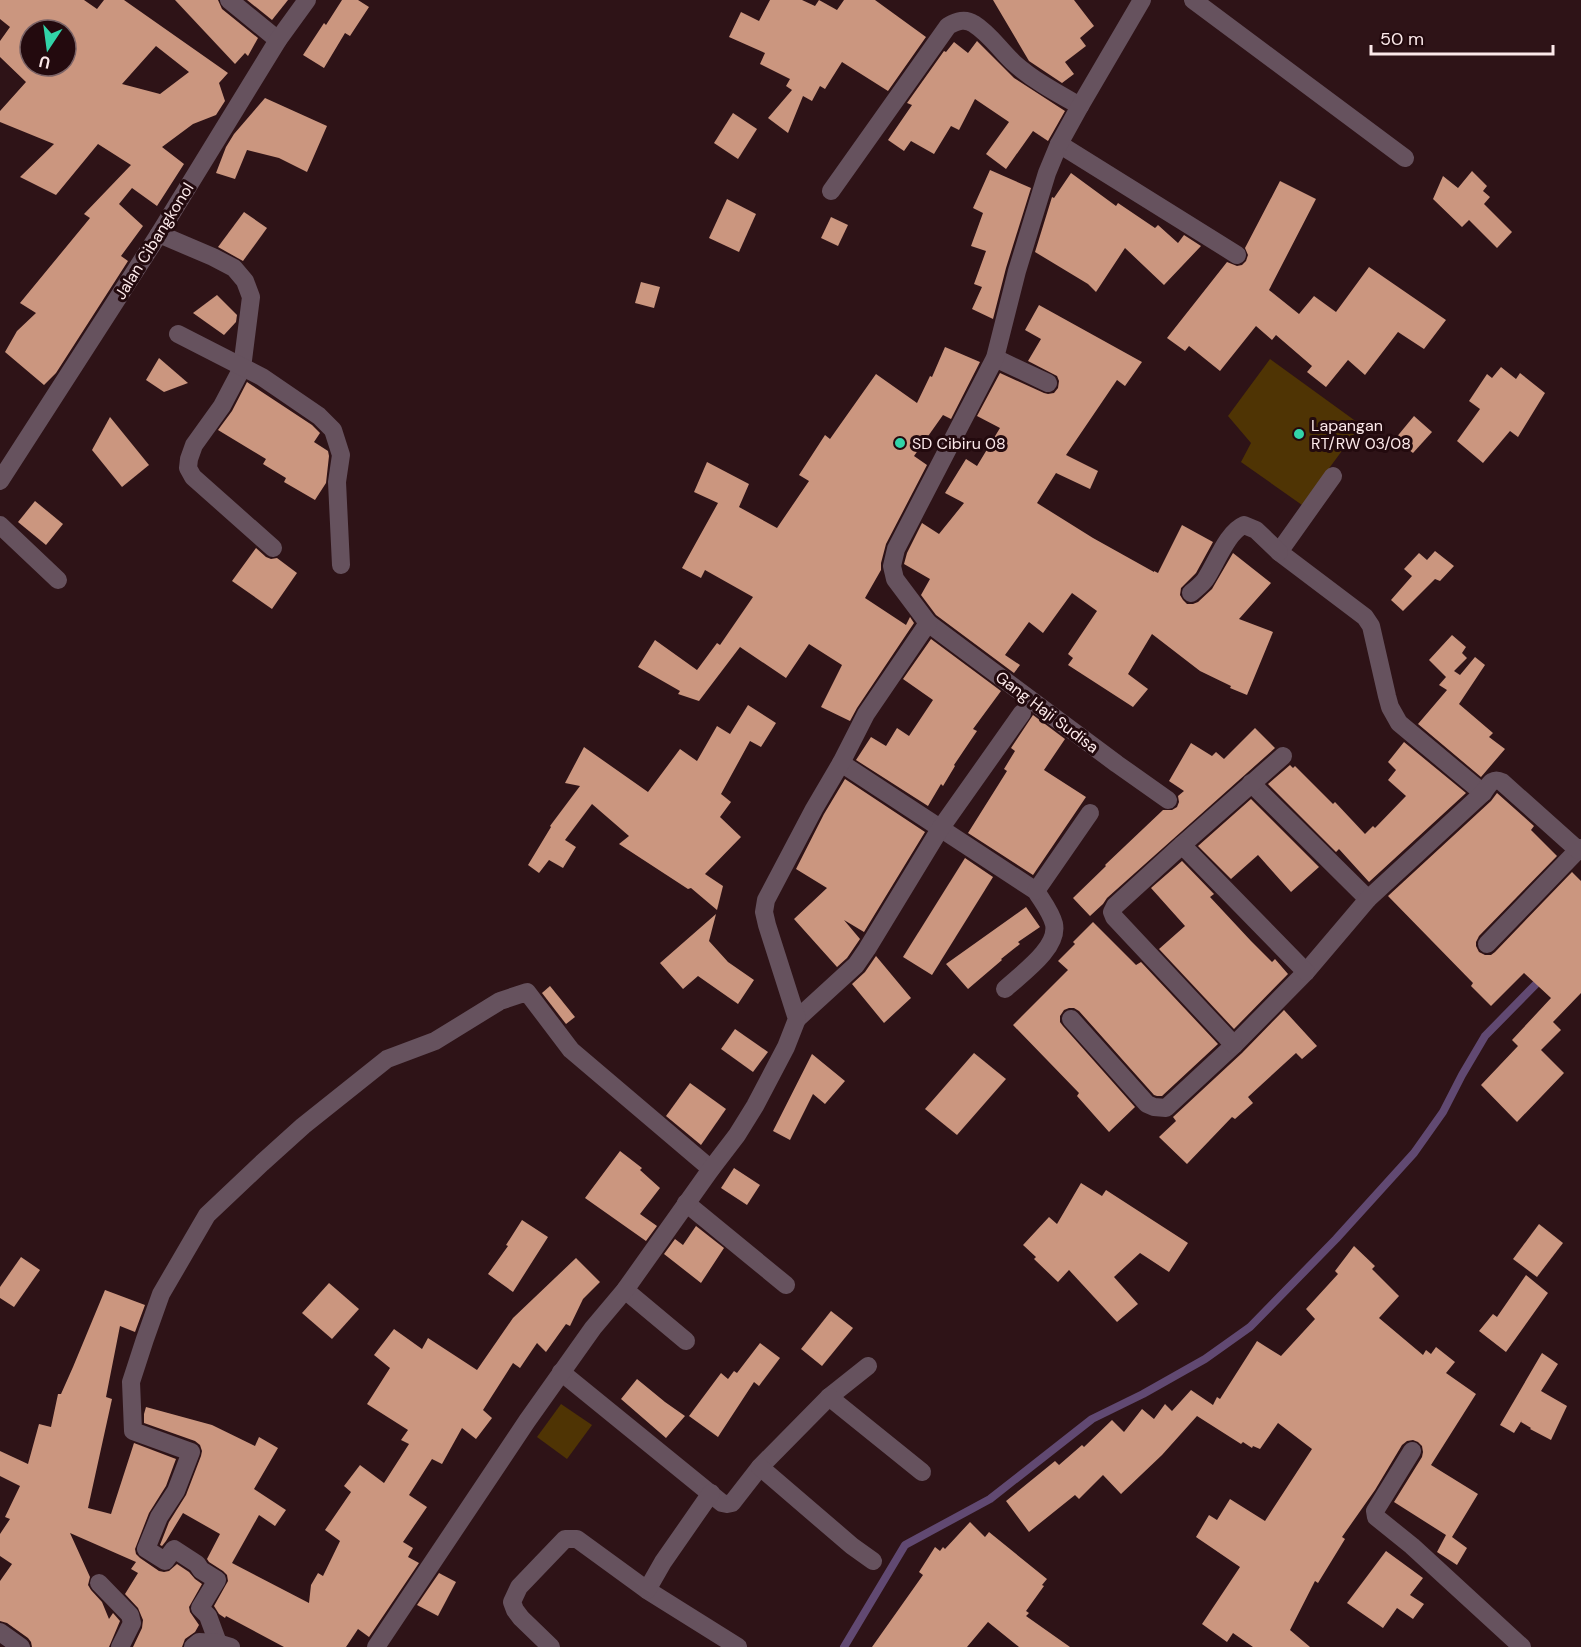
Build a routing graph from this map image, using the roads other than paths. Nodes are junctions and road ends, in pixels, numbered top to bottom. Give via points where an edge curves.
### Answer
1 (229, 0) edge
2 (307, 0) edge
3 (1142, 0) edge
4 (1193, 0) edge
5 (278, 40) junction
6 (1080, 106) junction
7 (1059, 144) junction
8 (1405, 158) dead end
9 (831, 191) dead end
10 (159, 234) junction
11 (1237, 255) dead end
12 (178, 334) dead end
13 (995, 358) junction
14 (242, 368) junction
15 (1048, 383) dead end
16 (1333, 476) dead end
17 (0, 481) edge
18 (0, 525) edge
19 (273, 548) dead end
20 (1279, 552) junction
21 (341, 565) dead end
22 (58, 580) dead end
23 (1191, 593) dead end
24 (928, 623) junction
25 (1022, 713) dead end
26 (1282, 756) dead end
27 (841, 764) junction
28 (1251, 783) junction
29 (1483, 793) junction
30 (1168, 800) dead end
31 (1090, 813) dead end
32 (940, 829) junction
33 (1182, 845) junction
34 (1580, 849) edge
35 (1036, 891) junction
36 (1368, 899) junction
37 (1487, 944) dead end
38 (1306, 972) junction
39 (1005, 989) dead end
40 (797, 1019) junction
41 (1071, 1019) dead end
42 (1234, 1045) junction
43 (711, 1169) junction
44 (686, 1203) junction
45 (786, 1285) dead end
46 (625, 1290) junction
47 (686, 1341) dead end
48 (868, 1366) dead end
49 (561, 1372) junction
50 (829, 1397) junction
51 (1412, 1451) dead end
52 (760, 1467) junction
53 (922, 1472) dead end
54 (711, 1493) junction
55 (873, 1561) dead end
56 (99, 1584) dead end
57 (646, 1590) junction
58 (0, 1632) edge
59 (224, 1645) edge
60 (21, 1647) edge
61 (120, 1647) edge
62 (193, 1647) edge
63 (376, 1647) edge
64 (551, 1647) edge
65 (738, 1647) edge
66 (1522, 1647) edge

1 - 5 street
2 - 5 street, Jalan Cibangkonol
3 - 6 street, Gang Haji Sudisa
4 - 8 street
5 - 10 street, Jalan Cibangkonol
6 - 7 street, Gang Haji Sudisa
6 - 9 street via 1014,63 974,24 957,21 948,26
7 - 11 street
7 - 13 street, Gang Haji Sudisa via 1017,272
10 - 14 street via 234,268 245,281 251,297
10 - 17 street, Jalan Cibangkonol
12 - 14 street
13 - 15 street
13 - 24 street, Gang Haji Sudisa via 896,549 892,566 895,579
14 - 19 street via 194,445 188,468 193,477
14 - 21 street via 282,390 333,430 341,455 337,482
16 - 20 street
18 - 22 street
20 - 23 street via 1256,530 1239,527 1204,581
20 - 29 street via 1365,617 1371,626 1390,707 1399,723
24 - 27 street via 866,714
24 - 30 street, Gang Haji Sudisa
25 - 32 street
26 - 28 street
27 - 32 street
27 - 40 street via 766,900 767,925
28 - 33 street
28 - 36 street
29 - 34 street via 1491,782 1498,780
29 - 36 street
31 - 35 street
32 - 35 street
32 - 40 street via 856,965
33 - 38 street
33 - 42 street via 1115,906 1113,914
34 - 37 street
35 - 39 street via 1052,917 1053,938 1044,953
36 - 38 street
38 - 42 street
40 - 43 street via 755,1106
41 - 42 street via 1147,1104 1160,1109 1166,1108
43 - 44 street
43 - 59 street via 572,1050 527,992 500,1001 435,1041 387,1059 303,1126 207,1215 161,1294 131,1382 133,1431 191,1452 146,1549 165,1561 174,1549 217,1580 200,1608
44 - 45 street
44 - 46 street
46 - 47 street
46 - 49 street
48 - 50 street
49 - 54 street
49 - 63 street
50 - 52 street
50 - 53 street
51 - 66 street via 1375,1511 1376,1517
52 - 54 street via 732,1503 722,1503
52 - 55 street
54 - 57 street
56 - 61 street via 130,1614 132,1623
57 - 64 street via 578,1539 565,1539 519,1587 512,1602 521,1618
57 - 65 street
58 - 60 street
59 - 62 street via 199,1642

